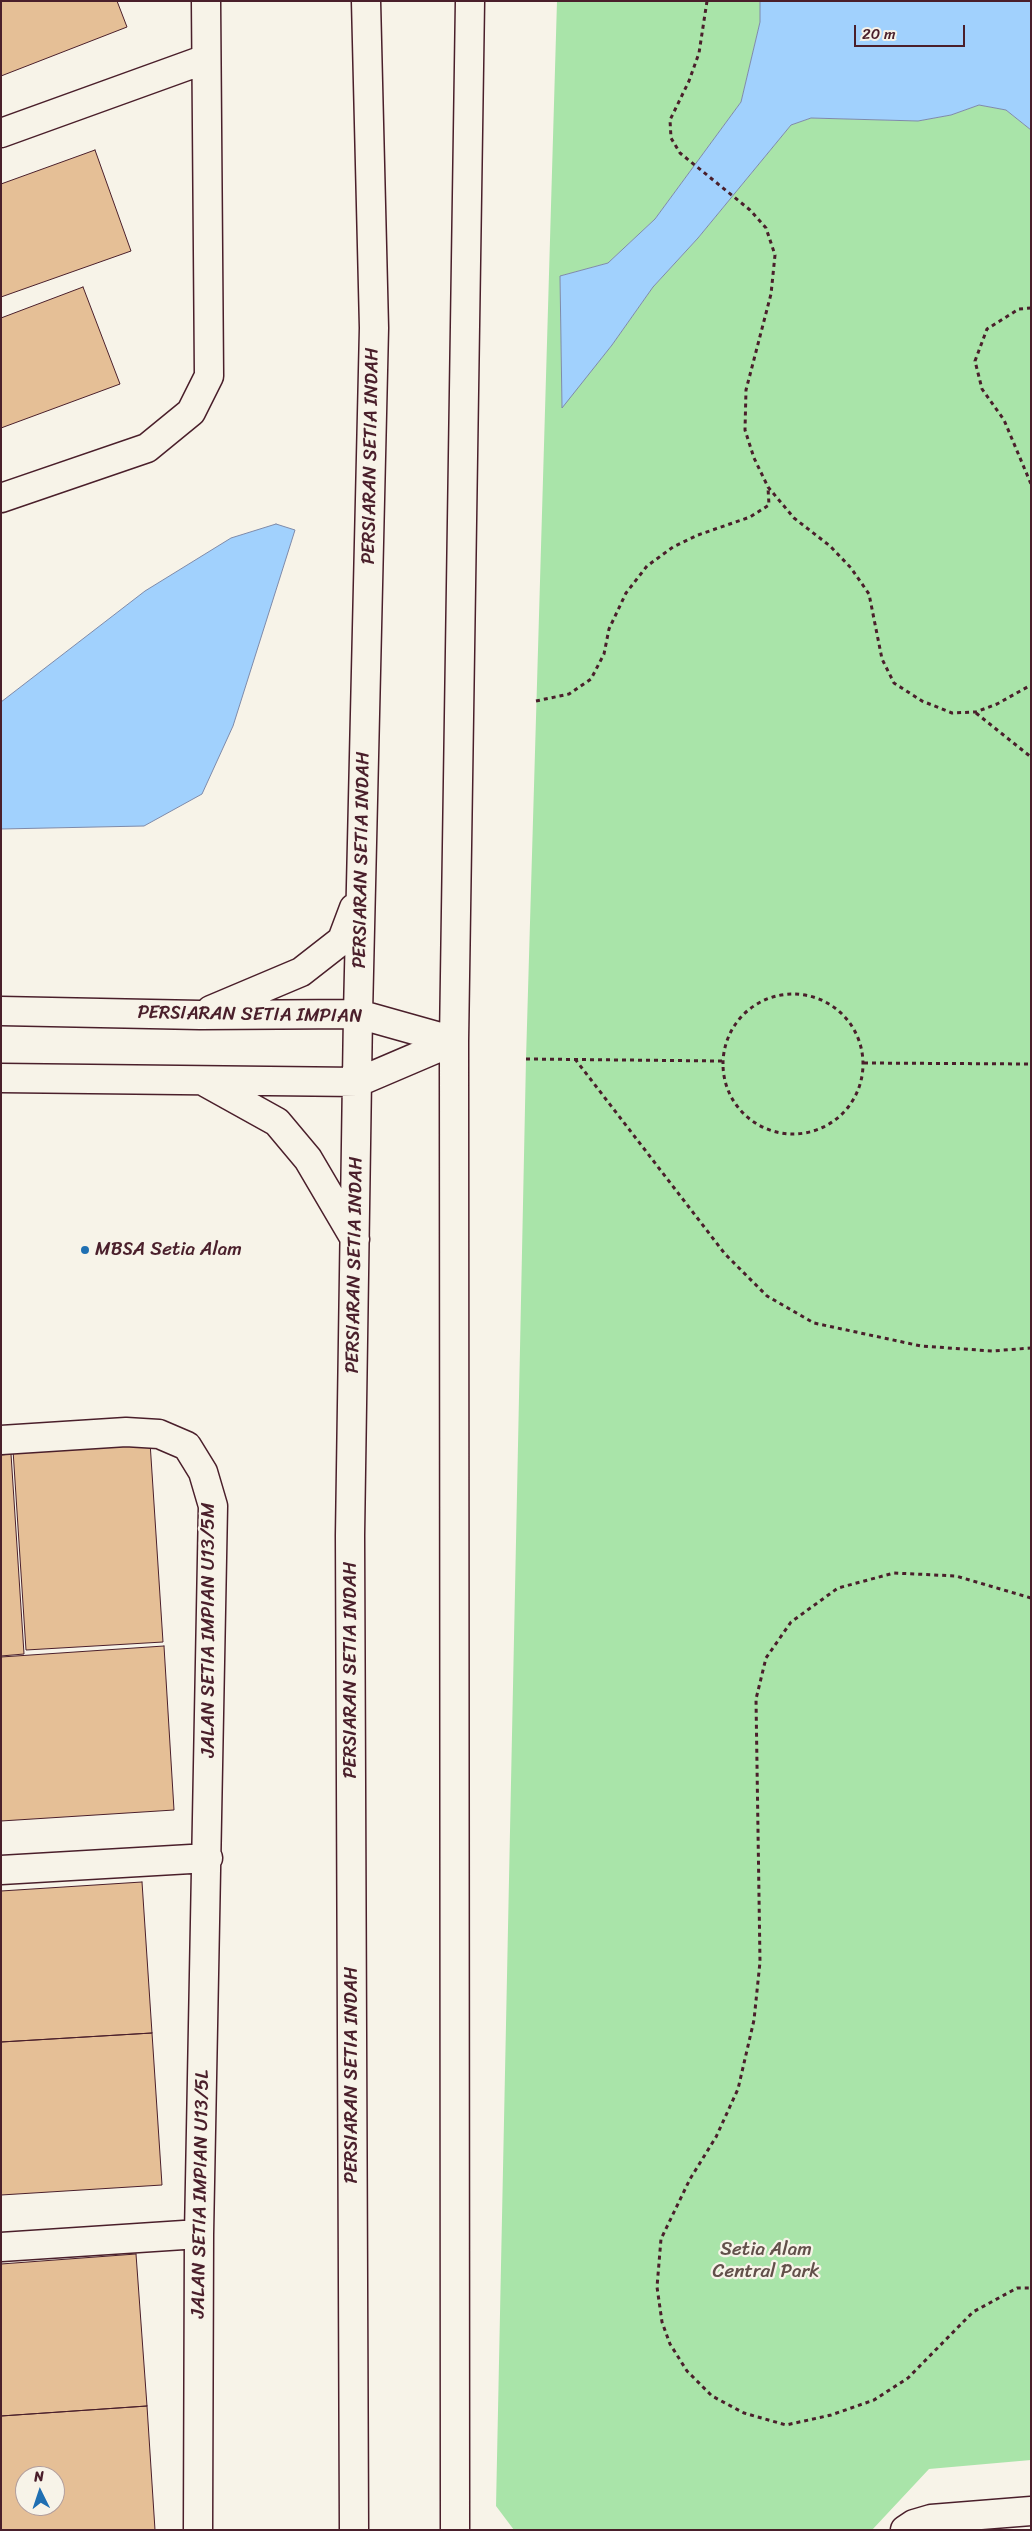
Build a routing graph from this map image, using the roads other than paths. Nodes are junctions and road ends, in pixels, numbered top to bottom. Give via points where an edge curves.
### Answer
1 (206, 1) edge
2 (366, 1) edge
3 (470, 1) edge
4 (206, 59) junction
5 (1, 133) edge
6 (1, 498) edge
7 (361, 891) junction
8 (1, 1011) edge
9 (200, 1014) junction
10 (358, 1014) junction
11 (454, 1041) junction
12 (1, 1078) edge
13 (202, 1080) junction
14 (358, 1082) junction
15 (355, 1239) junction
16 (1, 1440) edge
17 (208, 1858) junction
18 (1, 1870) edge
19 (200, 2234) junction
20 (1, 2247) edge
21 (1031, 2511) edge
22 (459, 2523) edge
23 (198, 2530) edge
24 (354, 2530) edge
25 (904, 2530) edge

1 - 4 street
2 - 7 street, PERSIARAN SETIA INDAH via 374,328
3 - 11 street
4 - 5 street
4 - 6 street via 209,376 191,412 147,448
7 - 9 street via 342,940 301,972
7 - 10 street, PERSIARAN SETIA INDAH
8 - 9 street, PERSIARAN SETIA IMPIAN
9 - 10 street, PERSIARAN SETIA IMPIAN
10 - 11 street, PERSIARAN SETIA IMPIAN
10 - 14 street, PERSIARAN SETIA INDAH
11 - 14 street
11 - 22 street
12 - 13 street
13 - 14 street
13 - 15 street via 277,1122 308,1159
14 - 15 street, PERSIARAN SETIA INDAH
15 - 24 street, PERSIARAN SETIA INDAH via 350,1534
16 - 17 street, JALAN SETIA IMPIAN U13/5M via 126,1432 159,1434 187,1446 203,1472 213,1506
17 - 18 street
17 - 19 street, JALAN SETIA IMPIAN U13/5L
19 - 20 street
19 - 23 street, JALAN SETIA IMPIAN U13/5L
21 - 25 street via 931,2519

